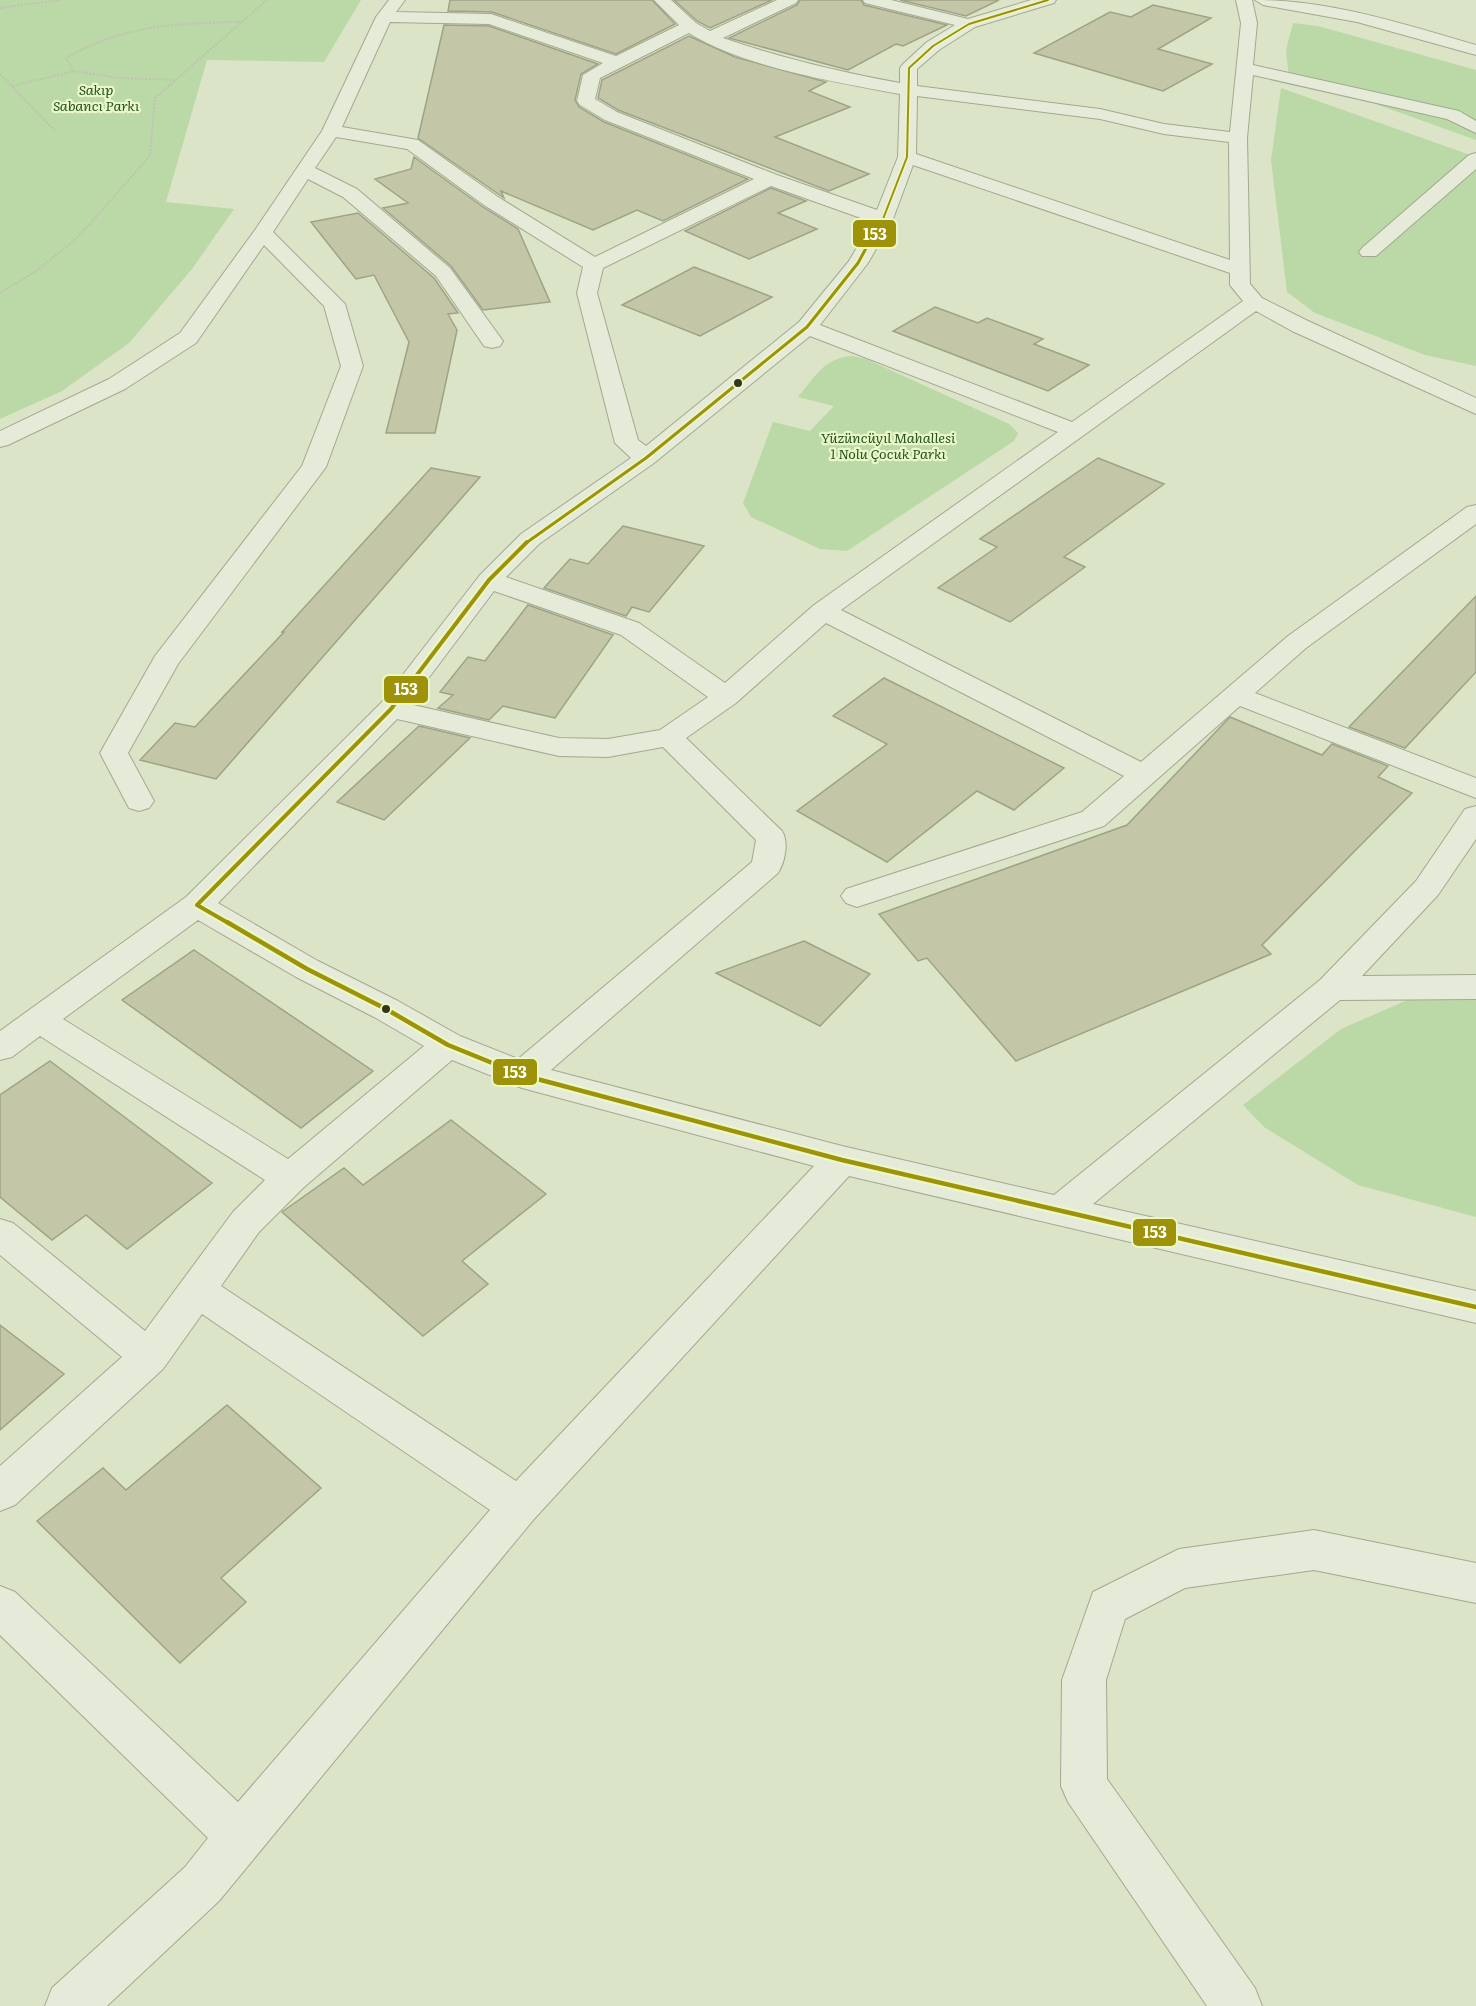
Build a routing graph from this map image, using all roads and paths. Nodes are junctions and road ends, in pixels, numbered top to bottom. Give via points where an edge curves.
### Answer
1 (60, 0) edge
2 (267, 0) edge
3 (397, 0) edge
4 (662, 0) edge
5 (790, 0) edge
6 (871, 0) edge
7 (1042, 0) edge
8 (1244, 0) edge
9 (1263, 0) edge
10 (0, 8) edge
11 (384, 17) junction
12 (242, 22) junction
13 (969, 24) junction
14 (690, 26) junction
15 (709, 38) junction
16 (1476, 50) edge
17 (616, 62) junction
18 (1245, 68) junction
19 (74, 71) junction
20 (0, 74) edge
21 (176, 80) junction
22 (12, 86) junction
23 (908, 90) junction
24 (1476, 128) edge
25 (55, 131) dead end
26 (332, 131) junction
27 (1238, 138) junction
28 (907, 157) junction
29 (1476, 159) edge
30 (304, 170) junction
31 (771, 179) junction
32 (883, 219) junction
33 (264, 233) junction
34 (1369, 252) dead end
35 (594, 265) junction
36 (1240, 270) junction
37 (0, 292) edge
38 (1255, 302) junction
39 (807, 327) junction
40 (492, 340) dead end
41 (1476, 407) edge
42 (1075, 431) junction
43 (0, 440) edge
44 (646, 458) junction
45 (1476, 512) edge
46 (489, 580) junction
47 (823, 611) junction
48 (1236, 694) junction
49 (726, 697) junction
50 (391, 709) junction
51 (669, 737) junction
52 (1143, 774) junction
53 (1476, 789) edge
54 (139, 801) dead end
55 (1476, 816) edge
56 (857, 896) dead end
57 (197, 905) junction
58 (1476, 987) edge
59 (1332, 988) junction
60 (39, 1020) junction
61 (448, 1045) junction
62 (0, 1048) edge
63 (522, 1076) junction
64 (842, 1160) junction
65 (290, 1178) junction
66 (1059, 1211) junction
67 (0, 1234) edge
68 (196, 1290) junction
69 (1476, 1307) edge
70 (149, 1357) junction
71 (0, 1491) edge
72 (519, 1506) junction
73 (1476, 1583) edge
74 (0, 1606) edge
75 (240, 1836) junction
76 (70, 2006) edge
77 (1238, 2006) edge

1 - 10 path
2 - 12 path
3 - 11 street
4 - 14 street
5 - 15 street
6 - 13 street
7 - 13 street
8 - 18 street via 1249,23
9 - 16 street via 1359,17
11 - 17 street via 491,19
11 - 26 street
12 - 19 path via 142,27 83,46 66,58
12 - 21 path
13 - 23 street via 933,46 909,68
14 - 15 street
14 - 17 street
15 - 23 street via 767,59
17 - 31 street via 592,75 586,101 611,116
18 - 24 street via 1453,115
18 - 27 street
19 - 21 path via 119,78
19 - 22 path
20 - 22 path
21 - 37 path via 155,98 150,156 78,237 36,271
22 - 25 path
23 - 27 street via 1100,114 1164,129
23 - 28 street
26 - 30 street
26 - 35 street via 412,144 491,201
27 - 36 street
28 - 32 street
28 - 36 street
29 - 34 street
30 - 33 street
30 - 40 street via 350,193 443,272
31 - 32 street
31 - 35 street
32 - 39 street via 858,263
33 - 43 street via 188,338 117,384
33 - 54 street via 334,304 352,366 314,467 165,662 114,753
35 - 44 street via 587,293 624,432 627,443
36 - 38 street via 1240,285
38 - 41 street
38 - 42 street
39 - 42 street
39 - 44 street
42 - 47 street
44 - 46 street via 530,539
45 - 48 street via 1297,642
46 - 49 street via 630,629
46 - 50 street
47 - 49 street
47 - 52 street
48 - 52 street
48 - 53 street
49 - 51 street
50 - 51 street via 559,747 608,748
50 - 57 street
51 - 63 street via 771,838 767,866
52 - 56 street via 1093,819
55 - 59 street via 1428,888
57 - 60 street
57 - 61 street
58 - 59 street
59 - 66 street
60 - 62 street
60 - 65 street
61 - 63 street
61 - 65 street
63 - 64 street
64 - 66 street
64 - 72 street
65 - 68 street via 246,1222
66 - 69 street
67 - 70 street
68 - 70 street
68 - 72 street
70 - 71 street
72 - 75 street
73 - 77 street via 1314,1550 1179,1569 1108,1606 1084,1680 1084,1786
74 - 75 street
75 - 76 street via 202,1884

